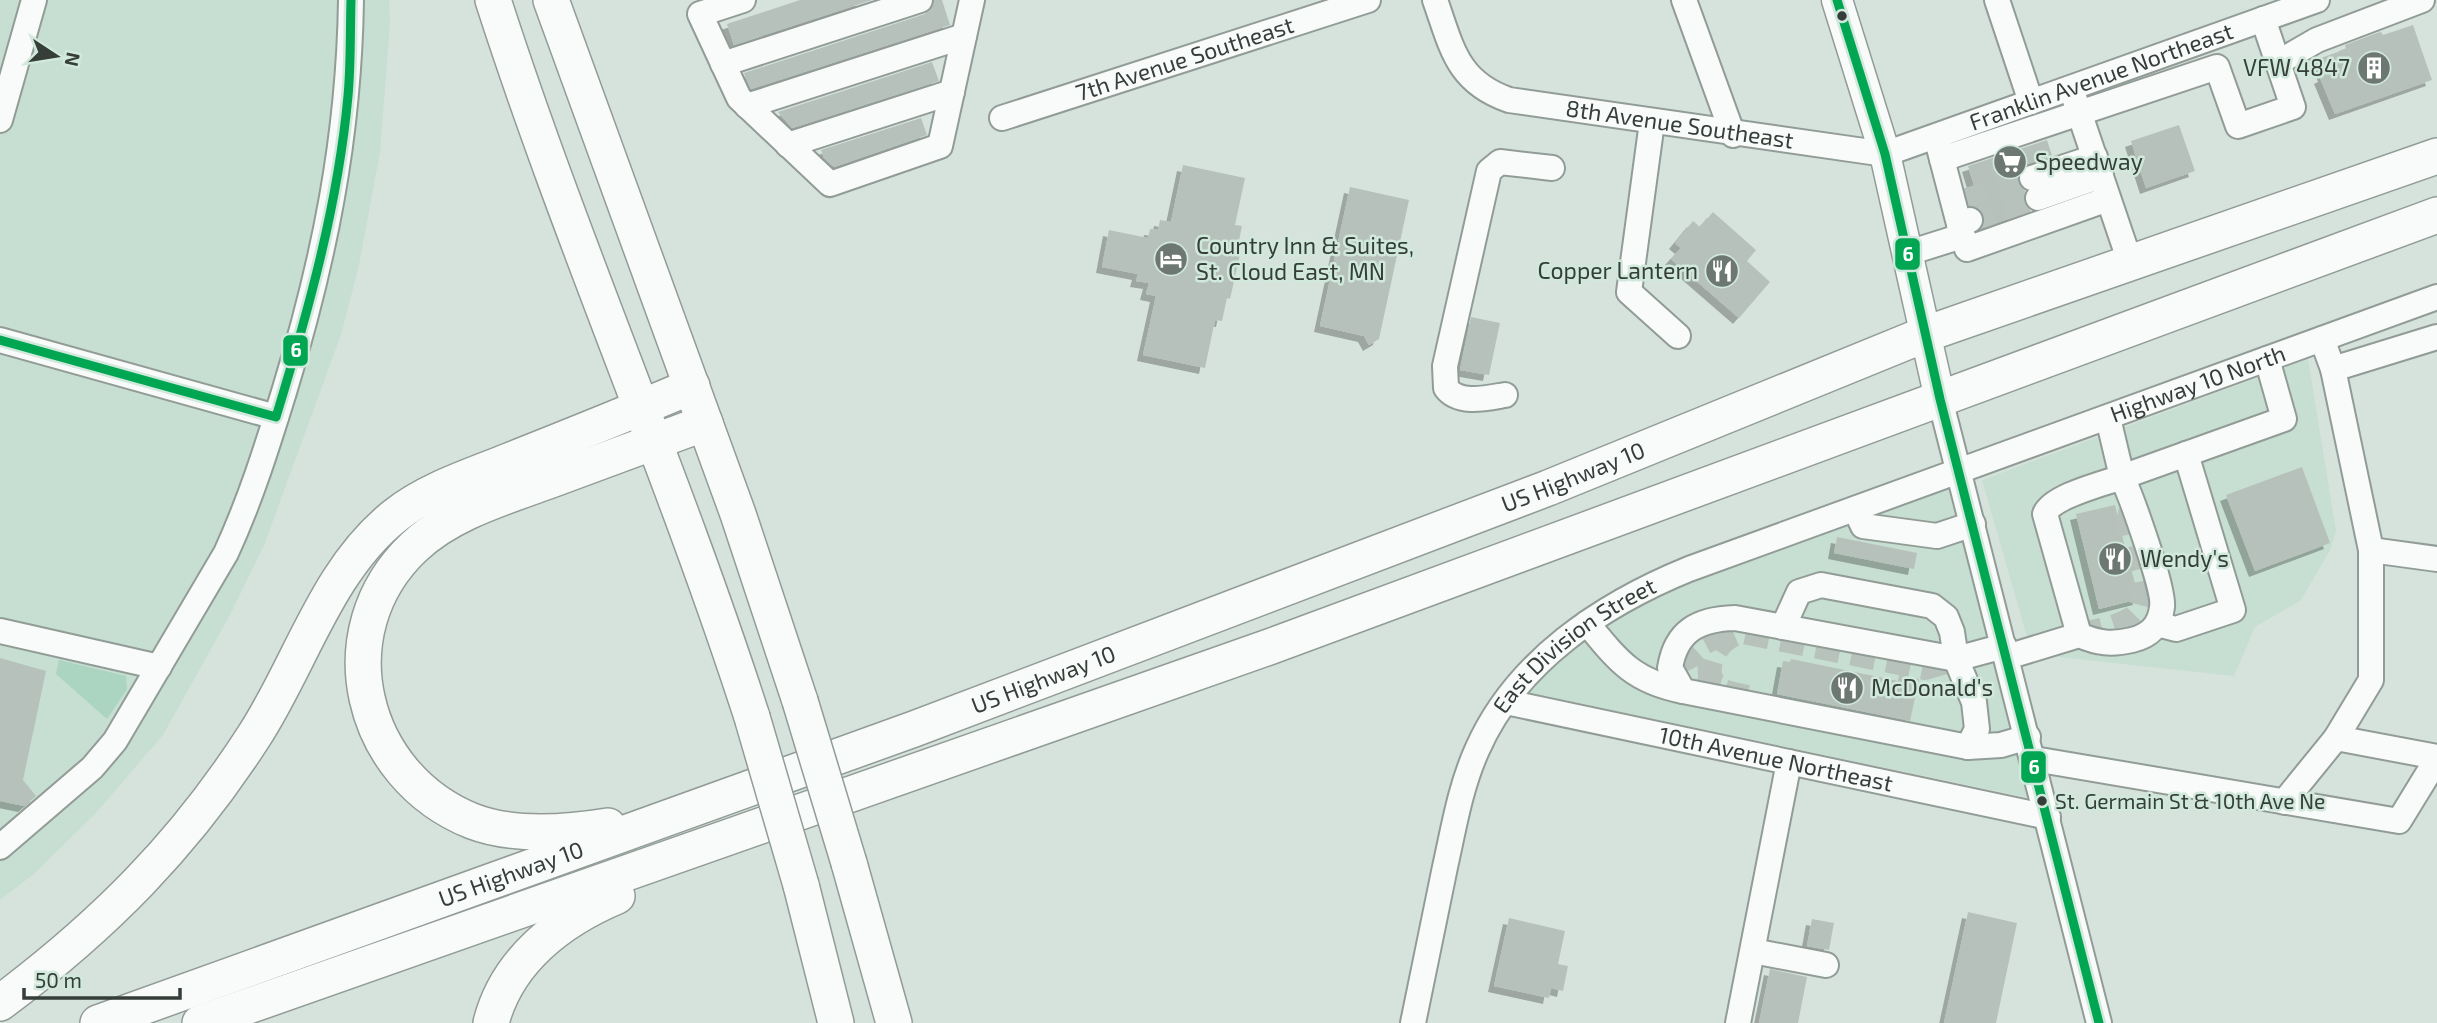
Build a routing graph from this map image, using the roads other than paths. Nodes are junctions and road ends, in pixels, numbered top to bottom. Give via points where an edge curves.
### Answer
1 (34, 0) edge
2 (351, 0) edge
3 (493, 0) edge
4 (551, 0) edge
5 (743, 0) edge
6 (919, 0) edge
7 (972, 0) edge
8 (1368, 0) edge
9 (1436, 0) edge
10 (1684, 0) edge
11 (1837, 0) edge
12 (1997, 0) edge
13 (2318, 0) edge
14 (2422, 0) edge
15 (2255, 14) edge
16 (964, 36) junction
17 (2142, 62) junction
18 (2279, 62) junction
19 (723, 64) junction
20 (2071, 88) junction
21 (2152, 90) junction
22 (952, 92) junction
23 (2031, 102) junction
24 (747, 106) junction
25 (2080, 114) junction
26 (1002, 117) dead end
27 (0, 120) edge
28 (1652, 122) junction
29 (1733, 135) junction
30 (788, 145) junction
31 (1939, 148) junction
32 (1885, 154) junction
33 (2437, 156) edge
34 (1552, 168) dead end
35 (2101, 177) junction
36 (2035, 188) tunnel mouth
37 (2437, 215) edge
38 (1962, 217) junction
39 (1908, 253) junction
40 (2131, 265) junction
41 (2437, 297) edge
42 (1926, 334) junction
43 (1678, 336) dead end
44 (2437, 337) edge
45 (2322, 339) junction
46 (0, 340) edge
47 (2267, 359) junction
48 (2333, 369) junction
49 (692, 386) junction
50 (1505, 395) dead end
51 (1940, 398) junction
52 (641, 408) junction
53 (276, 417) junction
54 (2108, 418) junction
55 (705, 423) junction
56 (654, 442) junction
57 (2186, 454) junction
58 (1959, 472) junction
59 (2122, 477) junction
60 (1855, 509) junction
61 (1973, 524) junction
62 (2371, 550) junction
63 (2437, 559) edge
64 (1587, 623) junction
65 (2157, 624) junction
66 (1783, 627) junction
67 (0, 631) edge
68 (2079, 635) junction
69 (2006, 652) junction
70 (1956, 659) junction
71 (159, 667) junction
72 (1683, 691) junction
73 (1506, 702) junction
74 (2336, 738) junction
75 (1968, 747) junction
76 (2031, 748) junction
77 (2437, 758) edge
78 (1789, 762) junction
79 (740, 792) junction
80 (2284, 802) junction
81 (797, 814) junction
82 (2048, 817) junction
83 (0, 847) edge
84 (1754, 951) junction
85 (1826, 965) dead end
86 (0, 1003) edge
87 (98, 1023) edge
88 (200, 1023) edge
89 (491, 1023) edge
90 (836, 1023) edge
91 (894, 1023) edge
92 (1413, 1023) edge
93 (1738, 1023) edge
94 (2099, 1023) edge

1 - 27 street
2 - 53 street via 346,111 329,218 309,309
3 - 52 highway via 536,132
4 - 49 highway
5 - 19 street via 700,14
6 - 19 street
7 - 16 street
8 - 26 street, 7th Avenue Southeast
9 - 28 street, 8th Avenue Southeast via 1454,54 1477,85 1509,100
10 - 29 street
11 - 32 main road
12 - 23 street
13 - 15 street, Franklin Avenue Northeast
14 - 18 street via 2317,40
15 - 17 street, Franklin Avenue Northeast
15 - 18 street
16 - 22 street
16 - 24 street
17 - 20 street, Franklin Avenue Northeast
17 - 21 street
18 - 21 street via 2293,107 2238,126 2217,68
19 - 24 street
20 - 23 street, Franklin Avenue Northeast
20 - 25 street
21 - 25 street
22 - 30 street
22 - 30 street via 940,146 830,184
23 - 31 street, Franklin Avenue Northeast
24 - 30 street
25 - 31 street
25 - 35 street
28 - 29 street, 8th Avenue Southeast
28 - 43 street via 1629,292
29 - 32 street, 8th Avenue Southeast
31 - 32 street, Franklin Avenue Northeast
31 - 38 street
32 - 39 main road
33 - 40 highway, US Highway 10
34 - 50 street via 1500,162 1489,171 1445,366 1446,388 1456,396 1480,400
35 - 36 street
35 - 38 street via 1967,249
35 - 40 street
37 - 51 highway, US Highway 10
38 - 39 street
39 - 42 main road
40 - 42 highway, US Highway 10
41 - 45 street, Highway 10 North
42 - 51 main road
42 - 79 highway, US Highway 10 via 1548,488
44 - 48 street
45 - 47 street, Highway 10 North
45 - 48 street
46 - 53 street
47 - 54 street, Highway 10 North
47 - 57 street via 2284,419
48 - 62 street
49 - 52 highway
49 - 55 highway
51 - 58 street
51 - 81 highway, US Highway 10 via 1269,647
52 - 56 highway
52 - 86 highway via 456,482 396,515 347,568 256,735 167,856 80,940
53 - 71 street via 233,539
54 - 58 street, Highway 10 North
54 - 59 street
55 - 56 highway
55 - 91 highway, bridge via 800,701
56 - 79 highway via 499,499 439,528 416,545 382,586 374,606 363,659 368,704 383,744 412,783 474,822 527,831 584,830
56 - 90 highway, bridge via 752,718
57 - 59 street
57 - 65 street via 2232,610 2176,629
58 - 60 street, East Division Street
58 - 61 street
59 - 65 street via 2133,499 2163,605
59 - 68 street via 2050,505 2045,514
60 - 61 street via 1863,526 1937,536
60 - 64 street, East Division Street via 1657,582
61 - 69 street
62 - 63 street
62 - 74 street via 2371,680
64 - 72 street via 1627,669 1640,678
64 - 73 street, East Division Street via 1535,665
65 - 68 street via 2146,636 2101,645
66 - 70 street
66 - 70 street via 1799,592 1821,585 1932,606 1949,624
66 - 72 street via 1735,618 1715,619 1689,630 1673,648 1670,668
67 - 71 street
68 - 69 street
69 - 70 street
69 - 76 street
70 - 75 street via 1974,702 1977,729
71 - 83 street via 105,755
72 - 75 street
73 - 78 street, 10th Avenue Northeast
73 - 92 street, East Division Street via 1478,747 1461,793
74 - 77 street
74 - 80 street
75 - 76 street
76 - 80 street
76 - 82 street
77 - 80 street via 2399,821
78 - 82 street, 10th Avenue Northeast
78 - 84 street
79 - 87 highway, US Highway 10
81 - 88 highway, US Highway 10
81 - 89 highway via 567,922 545,938 510,978
82 - 94 street
84 - 85 street
84 - 93 street

